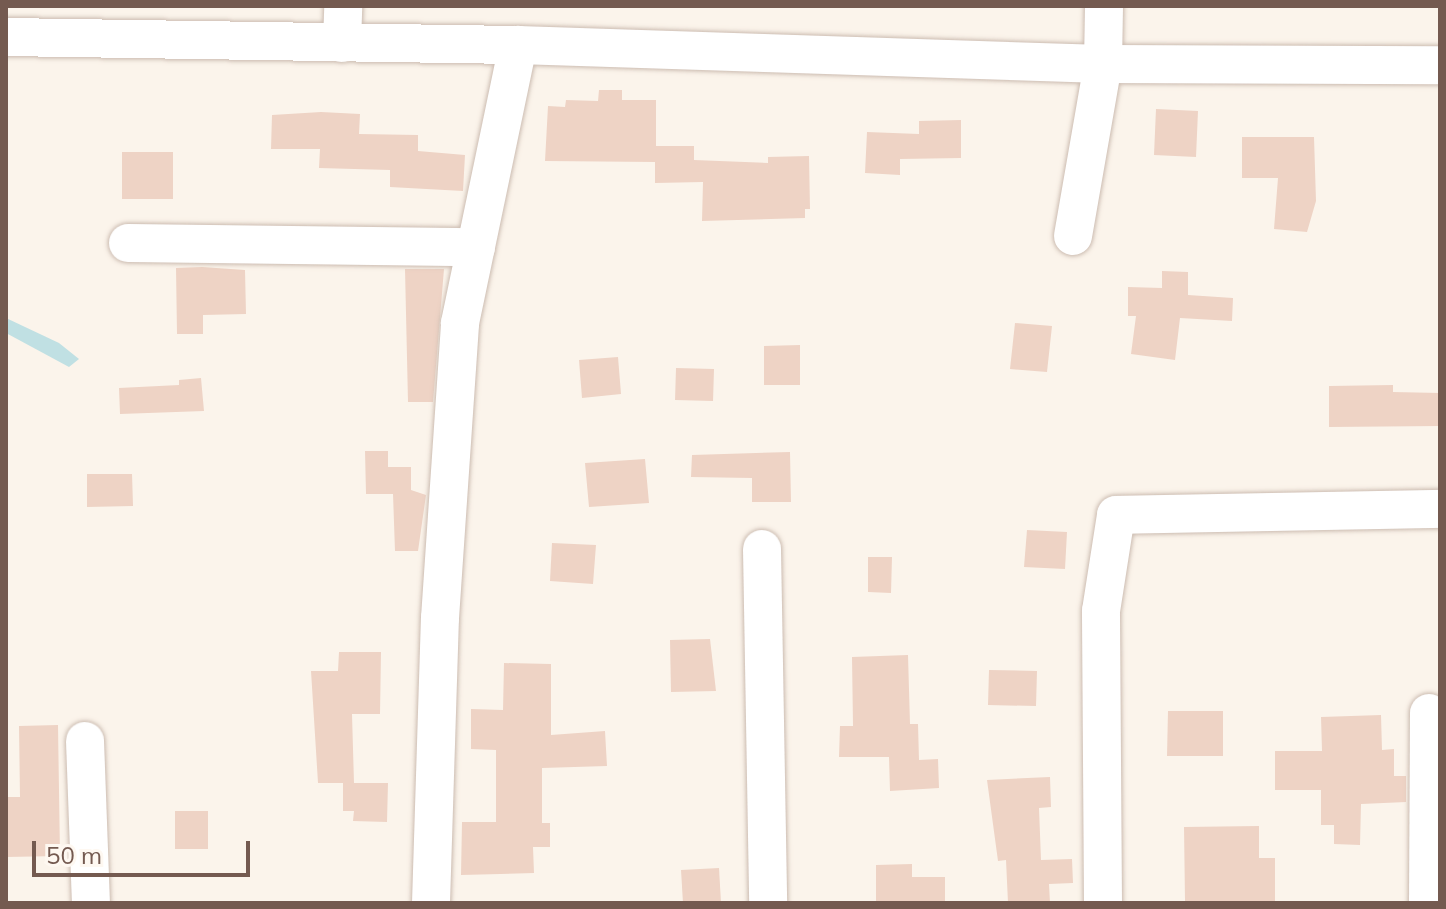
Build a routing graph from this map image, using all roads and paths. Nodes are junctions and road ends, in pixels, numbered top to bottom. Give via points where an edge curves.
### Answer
1 (1104, 6) edge
2 (343, 24) edge
3 (6, 37) edge
4 (518, 45) junction
5 (1103, 64) junction
6 (1440, 65) edge
7 (1073, 236) dead end
8 (128, 243) dead end
9 (476, 247) junction
10 (1440, 509) edge
11 (762, 549) dead end
12 (1429, 713) dead end
13 (85, 741) dead end
14 (91, 903) edge
15 (431, 903) edge
16 (768, 903) edge
17 (1103, 903) edge
18 (1428, 903) edge

1 - 5 street
2 - 3 street
2 - 4 street
4 - 5 street
4 - 9 street
5 - 6 street
5 - 7 street
8 - 9 street
9 - 15 street via 460,323 454,400 440,618
10 - 17 street via 1116,515 1101,611
11 - 16 street
12 - 18 street
13 - 14 street

